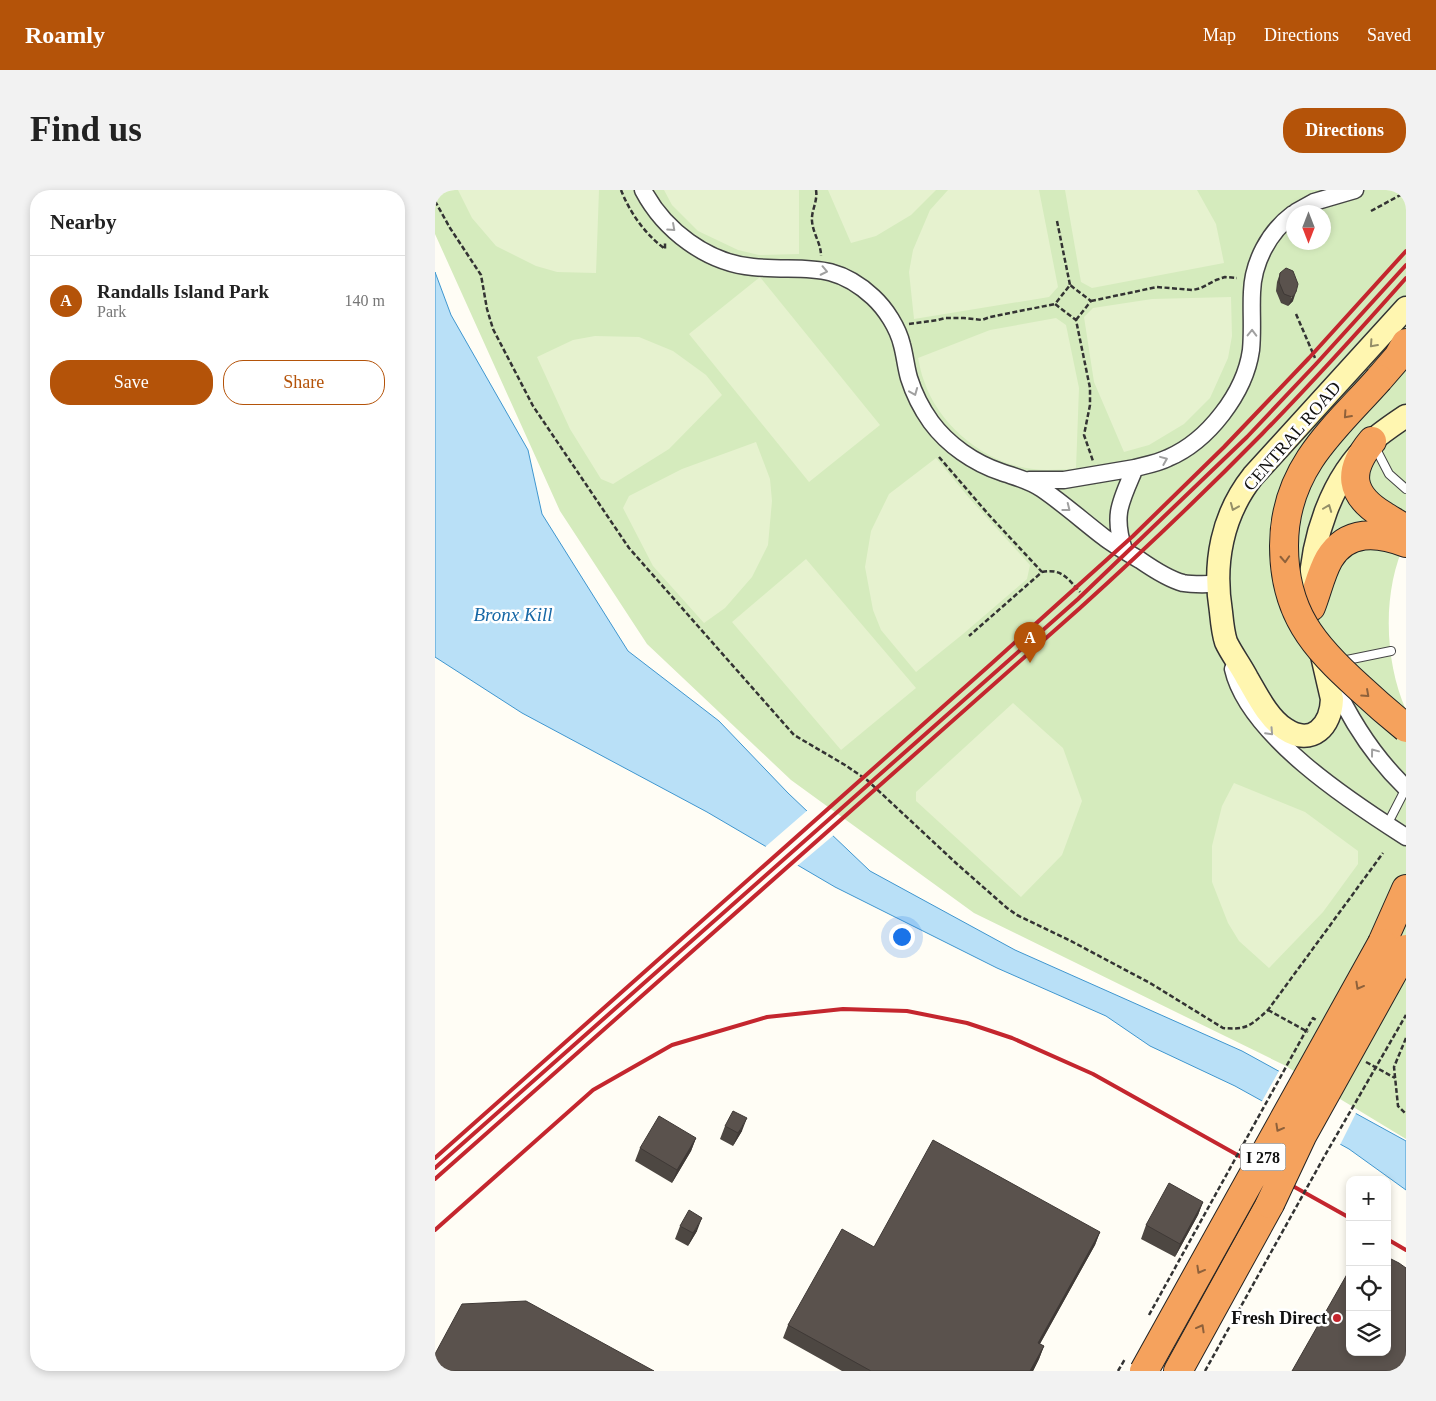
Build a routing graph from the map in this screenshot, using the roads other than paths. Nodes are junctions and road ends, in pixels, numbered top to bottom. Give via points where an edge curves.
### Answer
1 (643, 190) edge
2 (1355, 190) edge
3 (1309, 205) edge
4 (1286, 220) edge
5 (1406, 308) edge
6 (1406, 343) edge
7 (1406, 416) edge
8 (1372, 441) junction
9 (1135, 468) junction
10 (1027, 480) junction
11 (1406, 489) edge
12 (1406, 530) edge
13 (1406, 542) edge
14 (1124, 550) junction
15 (1217, 584) junction
16 (1311, 607) junction
17 (1227, 642) junction
18 (1391, 651) dead end
19 (1325, 664) junction
20 (1406, 728) edge
21 (1406, 788) edge
22 (1387, 825) junction
23 (1406, 837) edge
24 (1406, 889) edge
25 (1406, 904) edge
26 (1394, 946) edge
27 (1406, 978) edge
28 (1270, 1204) junction
29 (1136, 1362) edge
30 (1178, 1371) edge

1 -> 10 street via 666,223 689,242 721,260 752,267 821,269 861,287 875,298 896,330 915,394 943,436 967,456 999,472
2 - 3 street
9 -> 4 street via 1168,459 1193,443 1216,421 1239,388 1251,352 1255,267 1270,238
5 -> 15 street, CENTRAL ROAD via 1245,486 1223,537
6 -> 20 highway, bridge via 1398,357 1310,460 1292,498 1285,525 1285,565 1297,613 1315,643 1336,667
7 - 8 street
8 - 11 lane via 1389,474
8 - 12 highway via 1357,466 1357,489 1361,498
16 -> 8 street via 1312,565 1323,519 1344,474
9 - 10 street via 1064,480
9 - 14 street via 1118,511 1119,536
10 -> 14 street
13 - 16 highway via 1374,534 1358,536 1344,544 1326,565
14 - 15 street via 1183,583
15 - 17 street, CENTRAL ROAD
16 - 19 street
17 - 19 street, CENTRAL ROAD via 1269,713 1283,728 1298,735 1306,736 1321,729 1330,716 1332,699
17 -> 22 street via 1235,679 1265,727 1319,776
18 - 19 lane
21 -> 19 street via 1363,738
21 - 22 lane
22 - 23 street
24 - 26 highway
25 - 26 highway, I 278
26 - 28 highway, I 278, bridge
26 -> 29 highway, I 278, bridge
27 - 28 highway, bridge via 1314,1142
30 -> 28 highway, I 278

